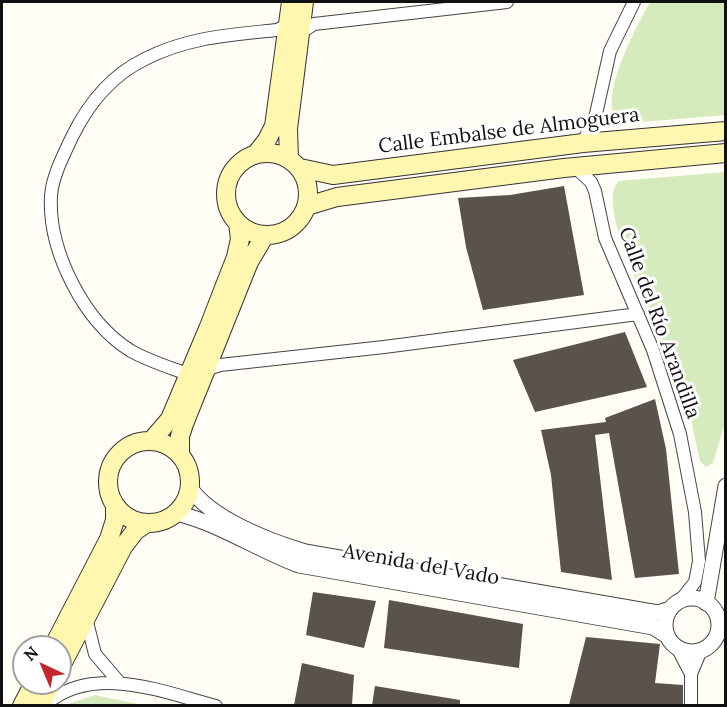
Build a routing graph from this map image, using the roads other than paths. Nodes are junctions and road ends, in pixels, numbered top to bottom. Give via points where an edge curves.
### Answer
1 (291, 2) edge
2 (304, 2) edge
3 (507, 2) edge
4 (633, 2) edge
5 (295, 28) junction
6 (726, 131) edge
7 (584, 143) junction
8 (726, 153) edge
9 (256, 154) junction
10 (294, 163) junction
11 (575, 167) junction
12 (307, 206) junction
13 (237, 223) junction
14 (265, 235) junction
15 (638, 314) junction
16 (205, 370) junction
17 (188, 378) junction
18 (152, 440) junction
19 (180, 454) junction
20 (726, 486) edge
21 (190, 488) junction
22 (115, 506) junction
23 (176, 513) junction
24 (147, 523) junction
25 (720, 555) edge
26 (675, 605) junction
27 (716, 611) edge
28 (86, 618) junction
29 (59, 635) edge
30 (666, 635) junction
31 (720, 641) edge
32 (72, 645) edge
33 (678, 649) junction
34 (701, 650) junction
35 (691, 674) junction
36 (119, 682) junction
37 (42, 705) edge
38 (216, 705) edge
39 (691, 705) edge

1 - 5 main road
2 - 5 main road
3 - 5 street
4 - 7 street via 610,51 596,114
5 - 9 main road via 274,126
5 - 10 main road via 288,129
5 - 17 street via 193,39 144,59 111,81 83,113 62,157 51,195 56,243 69,282 98,321 131,351
6 - 7 main road, Calle Embalse de Almoguera
7 - 10 main road, Calle Embalse de Almoguera via 333,175
8 - 11 main road
9 - 10 main road via 279,154
9 - 13 main road via 234,170 227,184 226,200
10 - 12 main road via 306,180
11 - 12 main road via 337,197
11 - 15 street, Calle del Río Arandilla via 591,182 613,260
12 - 14 main road via 286,231
13 - 14 main road via 255,234
13 - 17 main road via 240,239 236,257
14 - 16 main road via 249,262
15 - 16 street via 220,365
15 - 26 street, Calle del Río Arandilla via 680,434 695,512 699,573 688,594
16 - 19 main road via 180,436
17 - 18 main road via 170,419
18 - 19 main road
18 - 22 main road via 129,446 112,462 107,478
19 - 21 main road via 188,470
20 - 25 street
21 - 23 main road
21 - 26 street, Avenida del Vado via 212,510 266,538 305,552 650,611
22 - 24 main road via 135,521
22 - 29 main road via 109,539
23 - 24 main road
23 - 30 street, Avenida del Vado via 205,522 299,566 653,627
24 - 28 main road via 123,547
25 - 27 street
26 - 27 street via 695,599
26 - 30 street via 665,625
27 - 31 street
28 - 32 main road
28 - 36 street via 95,654
30 - 33 street
31 - 34 street
33 - 34 street
33 - 35 street
34 - 35 street
35 - 39 street
36 - 37 street via 71,688
36 - 38 street

